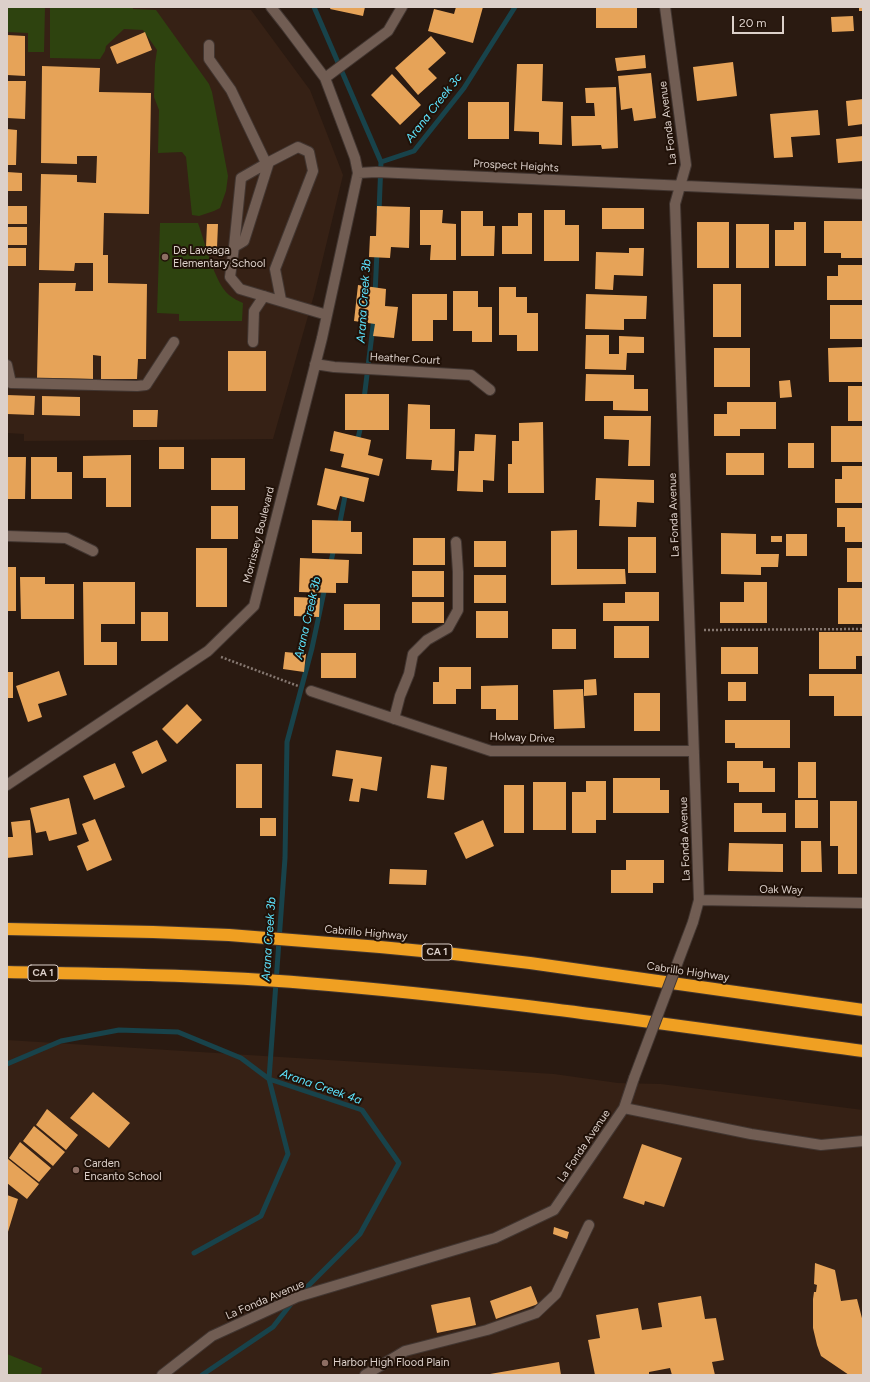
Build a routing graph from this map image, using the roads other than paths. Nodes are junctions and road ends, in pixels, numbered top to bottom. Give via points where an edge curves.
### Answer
1 (271, 7) edge
2 (402, 7) edge
3 (664, 7) edge
4 (209, 45) dead end
5 (325, 78) junction
6 (268, 162) junction
7 (358, 173) junction
8 (680, 186) junction
9 (863, 194) edge
10 (234, 247) junction
11 (264, 296) junction
12 (281, 300) junction
13 (327, 315) junction
14 (174, 342) dead end
15 (253, 342) dead end
16 (315, 364) junction
17 (7, 365) edge
18 (490, 390) dead end
19 (7, 536) edge
20 (456, 542) dead end
21 (93, 551) dead end
22 (311, 691) road end
23 (394, 719) junction
24 (694, 751) junction
25 (7, 785) edge
26 (698, 900) junction
27 (863, 903) edge
28 (7, 929) edge
29 (7, 972) edge
30 (863, 1010) edge
31 (863, 1051) edge
32 (624, 1108) junction
33 (863, 1141) edge
34 (588, 1225) dead end
35 (162, 1375) edge
36 (365, 1375) edge

1 - 5 street
2 - 5 street via 388,32
3 - 8 street, La Fonda Avenue via 686,165
4 - 6 street via 209,59 232,90
5 - 7 street via 355,158
6 - 10 street via 244,241
6 - 10 street via 241,178
6 - 12 street via 298,147 309,152 313,171 275,269
7 - 8 street, Prospect Heights
7 - 13 street, Morrissey Boulevard
8 - 9 street, Prospect Heights
8 - 24 street, La Fonda Avenue via 675,204
10 - 11 street via 230,277 240,289
11 - 12 street
11 - 15 street via 254,311
12 - 13 street
13 - 16 street, Morrissey Boulevard
14 - 17 street via 146,385 11,383
16 - 18 street, Heather Court via 471,375
16 - 25 street, Morrissey Boulevard via 254,606 208,651
19 - 21 street via 66,538
20 - 23 street via 458,610 448,628 427,640 413,654
22 - 23 street, Holway Drive
23 - 24 street, Holway Drive via 491,751
24 - 26 street, La Fonda Avenue
26 - 27 street, Oak Way
26 - 32 street, La Fonda Avenue, bridge via 693,922
28 - 30 highway, Cabrillo Highway / CA 1 via 229,935 402,949 530,963
29 - 31 highway, CA 1 via 302,982 535,1006
32 - 33 street via 751,1134 821,1145
32 - 35 street, La Fonda Avenue via 554,1210 495,1238 297,1296 212,1336
34 - 36 street via 556,1294 536,1313 487,1330 405,1352

